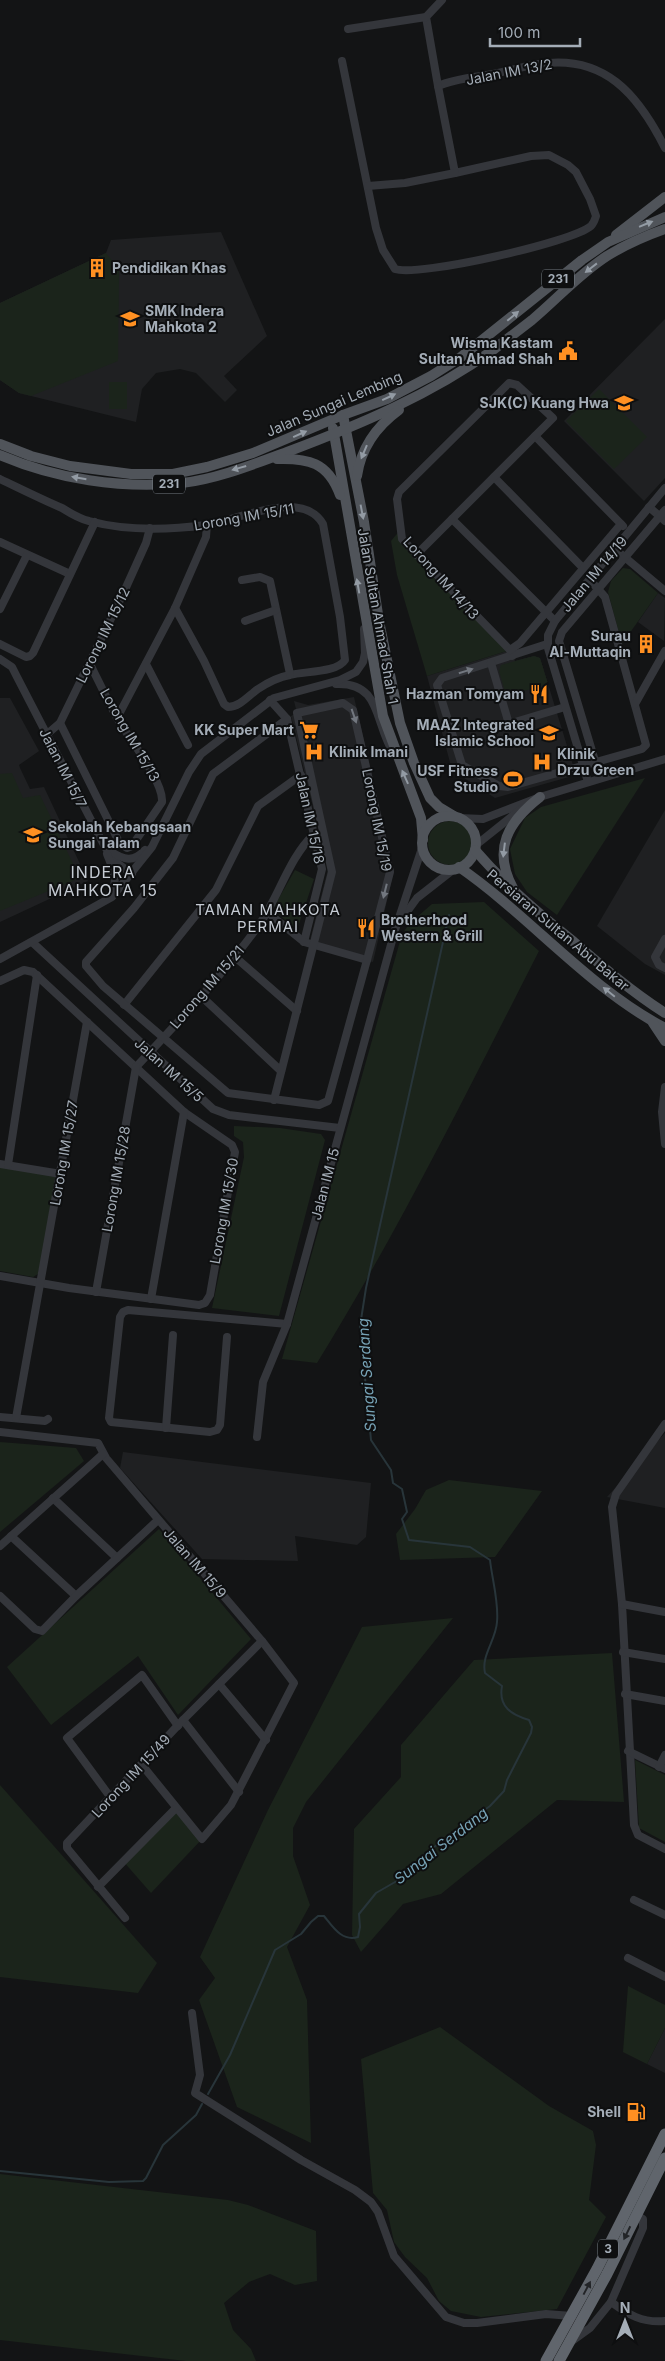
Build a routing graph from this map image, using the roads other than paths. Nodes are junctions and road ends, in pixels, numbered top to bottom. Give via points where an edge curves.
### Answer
1 (442, 0) edge
2 (426, 17) junction
3 (348, 29) dead end
4 (342, 61) dead end
5 (438, 86) junction
6 (665, 148) edge
7 (455, 173) junction
8 (368, 186) junction
9 (665, 197) edge
10 (665, 217) edge
11 (665, 229) edge
12 (608, 242) junction
13 (407, 402) junction
14 (343, 415) junction
15 (331, 420) junction
16 (346, 430) junction
17 (334, 434) junction
18 (536, 436) junction
19 (0, 444) edge
20 (0, 455) edge
21 (268, 459) junction
22 (494, 477) junction
23 (0, 479) edge
24 (357, 483) junction
25 (665, 488) edge
26 (649, 508) junction
27 (663, 516) edge
28 (452, 519) junction
29 (347, 520) junction
30 (95, 522) junction
31 (207, 524) junction
32 (621, 524) junction
33 (150, 528) junction
34 (629, 532) junction
35 (0, 542) edge
36 (615, 549) junction
37 (27, 555) junction
38 (416, 555) junction
39 (625, 558) junction
40 (583, 568) junction
41 (70, 574) junction
42 (242, 580) dead end
43 (590, 580) junction
44 (599, 589) junction
45 (665, 591) edge
46 (175, 608) junction
47 (0, 609) edge
48 (276, 610) junction
49 (546, 612) junction
50 (364, 617) junction
51 (245, 621) dead end
52 (555, 621) junction
53 (0, 644) edge
54 (547, 644) junction
55 (665, 651) edge
56 (511, 653) junction
57 (0, 659) edge
58 (89, 662) junction
59 (491, 663) junction
60 (146, 664) junction
61 (290, 674) junction
62 (323, 685) junction
63 (270, 700) junction
64 (635, 704) junction
65 (565, 707) junction
66 (117, 718) junction
67 (288, 719) junction
68 (60, 723) junction
69 (46, 735) junction
70 (188, 746) dead end
71 (665, 759) edge
72 (398, 760) junction
73 (595, 761) junction
74 (582, 764) junction
75 (301, 775) junction
76 (588, 782) junction
77 (535, 799) junction
78 (457, 817) junction
79 (314, 834) junction
80 (157, 837) junction
81 (423, 843) junction
82 (105, 847) junction
83 (476, 847) junction
84 (457, 868) junction
85 (332, 872) joint
86 (132, 874) junction
87 (518, 896) junction
88 (91, 910) junction
89 (267, 912) junction
90 (395, 930) junction
91 (665, 939) edge
92 (32, 942) junction
93 (304, 942) junction
94 (314, 946) junction
95 (235, 957) junction
96 (0, 959) edge
97 (368, 960) junction
98 (665, 968) edge
99 (37, 974) junction
100 (0, 982) edge
101 (201, 996) junction
102 (124, 1005) junction
103 (297, 1011) junction
104 (665, 1013) edge
105 (650, 1020) junction
106 (87, 1022) junction
107 (665, 1028) edge
108 (162, 1038) junction
109 (665, 1041) edge
110 (149, 1052) junction
111 (136, 1067) junction
112 (281, 1071) junction
113 (665, 1087) edge
114 (274, 1100) junction
115 (184, 1112) junction
116 (340, 1128) junction
117 (665, 1144) edge
118 (4, 1165) edge
119 (61, 1174) junction
120 (0, 1276) edge
121 (40, 1284) junction
122 (96, 1292) junction
123 (151, 1299) junction
124 (287, 1324) junction
125 (173, 1335) dead end
126 (227, 1337) dead end
127 (0, 1417) edge
128 (16, 1418) junction
129 (48, 1419) dead end
130 (665, 1424) edge
131 (166, 1428) junction
132 (0, 1432) edge
133 (258, 1437) dead end
134 (103, 1454) junction
135 (53, 1498) junction
136 (158, 1520) junction
137 (11, 1536) junction
138 (0, 1546) edge
139 (117, 1558) junction
140 (0, 1596) edge
141 (76, 1596) junction
142 (622, 1604) junction
143 (665, 1612) edge
144 (262, 1641) junction
145 (624, 1652) junction
146 (665, 1659) edge
147 (219, 1684) junction
148 (625, 1694) junction
149 (665, 1701) edge
150 (180, 1723) junction
151 (266, 1740) junction
152 (628, 1752) junction
153 (665, 1755) edge
154 (142, 1765) junction
155 (662, 1768) edge
156 (239, 1792) junction
157 (111, 1798) junction
158 (176, 1808) junction
159 (665, 1849) edge
160 (98, 1887) junction
161 (634, 1900) dead end
162 (665, 1915) edge
163 (125, 1918) dead end
164 (628, 1958) dead end
165 (665, 1977) edge
166 (192, 2013) dead end
167 (665, 2134) edge
168 (665, 2158) edge
169 (636, 2215) junction
170 (611, 2302) junction
171 (572, 2316) junction
172 (665, 2322) edge
173 (569, 2344) junction
174 (546, 2361) edge
175 (559, 2361) edge

1 - 2 street
2 - 3 street
2 - 5 street
4 - 8 street
5 - 6 street, Jalan IM 13/2 via 540,63 584,65 601,71 638,101
5 - 7 street
7 - 8 street via 405,183
7 - 8 street via 549,155 576,172 596,216 591,226 582,231 511,253 454,266 398,270 383,250
9 - 12 main road
12 -> 10 main road, Jalan Sungai Lembing / 231
11 -> 13 main road, Jalan Sungai Lembing / 231 via 608,256 510,338 464,370
14 -> 12 main road, Jalan Sungai Lembing / 231 via 387,399 461,357
13 - 16 main road, Jalan Sungai Lembing / 231
13 -> 24 main road via 369,440
14 - 15 main road, Jalan Sungai Lembing / 231
14 - 16 main road, Jalan Sultan Ahmad Shah 1
15 - 17 main road, Jalan Sultan Ahmad Shah 1
19 -> 15 main road, Jalan Sungai Lembing / 231 via 70,466 131,474 173,474 254,452
16 - 17 main road, Jalan Sungai Lembing / 231
16 - 24 main road, Jalan Sultan Ahmad Shah 1
17 - 21 main road, Jalan Sungai Lembing / 231
17 - 29 main road, Jalan Sultan Ahmad Shah 1
18 - 22 street
18 - 32 street
18 - 38 street, Lorong IM 14/13 via 553,418 517,384 509,383 399,492 402,539
21 -> 20 main road, Jalan Sungai Lembing / 231 via 183,483 144,485 73,477
21 - 29 main road via 299,459 313,462 326,470 339,491
22 - 28 street
22 - 40 street
23 - 30 street, Lorong IM 15/11
24 -> 78 main road, Jalan Sultan Ahmad Shah 1 via 379,621 400,723 430,798
25 - 26 street, Jalan IM 14/19
26 - 27 street
26 - 34 street, Jalan IM 14/19
27 - 39 street
28 - 38 street
28 - 49 street
50 -> 29 main road, Jalan Sultan Ahmad Shah 1
30 - 33 street, Lorong IM 15/11
30 - 41 street
31 - 33 street, Lorong IM 15/11
31 - 46 street via 202,546
31 - 61 street, Lorong IM 15/11 via 287,506 302,507 323,524 345,660 338,667
32 - 34 street
32 - 40 street
33 - 58 street, Lorong IM 15/12 via 123,594
34 - 36 street, Jalan IM 14/19
35 - 37 street
36 - 39 street
36 - 43 street, Jalan IM 14/19
37 - 41 street
37 - 47 street
38 - 56 street, Lorong IM 14/13
39 - 44 street
39 - 45 street
40 - 49 street
41 - 53 street via 33,653 26,656
42 - 48 street via 260,578 270,581
43 - 44 street
43 - 52 street, Jalan IM 14/19
44 - 64 street via 606,602
44 - 73 street, Jalan IM 14/19 via 568,623 559,641
46 - 60 street
46 - 61 street via 226,706 233,707 266,685
48 - 51 street
48 - 61 street
49 - 52 street
49 - 56 street
50 - 62 street via 365,653 360,667 350,676
50 - 72 main road, Jalan Sultan Ahmad Shah 1 via 382,716
52 - 54 street, Jalan IM 14/19 via 548,632
54 - 56 street
54 - 65 street
55 - 64 street
56 - 59 street
57 - 69 street, Jalan IM 15/7 via 12,667
58 - 66 street, Lorong IM 15/13
58 - 68 street, Lorong IM 15/12
59 - 65 street via 509,724
74 -> 59 street via 499,786 460,763 437,688 438,682
60 - 66 street
60 - 70 street
62 - 63 street via 285,693
62 - 72 street via 353,685 366,692 389,747
63 - 67 street
63 - 80 street via 198,757
64 - 73 street via 646,745 642,749
65 - 74 street
66 - 68 street, Lorong IM 15/13 via 162,795 162,802 136,842 127,848 119,842
67 - 75 street, Jalan IM 15/18
67 - 102 street via 213,774 173,858 87,960 86,966
68 - 69 street, Lorong IM 15/12
69 - 82 street, Jalan IM 15/7
71 - 76 street
81 -> 72 main road, Jalan Sultan Ahmad Shah 1 via 421,818
73 - 74 street
74 - 76 street
75 - 79 street, Jalan IM 15/18
75 - 102 street via 258,806 216,890
76 - 77 street
77 - 78 street via 483,818
77 - 83 street
77 -> 87 main road via 516,819 505,843 504,868
78 - 81 main road via 432,822
78 - 83 main road via 474,831
79 - 89 street, Lorong IM 15/21 via 291,866
79 - 93 street, Jalan IM 15/18 via 322,874
80 - 82 street via 136,859 125,859
80 - 86 street
81 - 84 main road via 431,862 445,869
81 - 90 street, Jalan IM 15
82 - 86 street, Jalan IM 15/7 via 117,863
82 - 88 street via 115,884 109,895
83 - 84 main road via 471,859
83 - 87 main road, Persiaran Sultan Abu Bakar via 498,878
84 - 90 street, Jalan IM 15 via 417,898
105 -> 84 main road, Persiaran Sultan Abu Bakar via 608,991 485,885
85 - 94 street, Jalan IM 15/18
85 -> 97 street, Lorong IM 15/19 via 297,713 343,703 354,710 390,872
86 - 88 street via 112,897
87 - 104 main road, Persiaran Sultan Abu Bakar via 642,998
88 - 92 street
89 - 93 street
89 - 95 street, Lorong IM 15/21
90 - 116 street, Jalan IM 15
91 - 98 street via 655,957 656,962
92 - 96 street
92 - 110 street, Jalan IM 15/5
93 - 94 street
94 - 97 street
94 - 103 street, Jalan IM 15/18
95 - 101 street, Lorong IM 15/21
95 - 103 street
97 - 114 street, Lorong IM 15/19 via 328,1101 318,1105
99 - 100 street, Lorong IM 15/30 via 29,970
99 - 106 street, Lorong IM 15/30
99 - 118 street
101 - 108 street, Lorong IM 15/21
101 - 112 street
102 - 108 street
103 - 112 street, Jalan IM 15/18
105 - 107 main road, Persiaran Sultan Abu Bakar
105 - 109 main road
106 - 111 street, Lorong IM 15/30
106 - 119 street, Lorong IM 15/27
108 - 110 street, Lorong IM 15/21
108 - 114 street via 228,1093
110 - 111 street, Lorong IM 15/21
110 - 116 street, Jalan IM 15/5 via 222,1114
111 - 115 street, Lorong IM 15/30
111 - 122 street, Lorong IM 15/28
112 - 114 street, Jalan IM 15/18
113 - 117 street via 662,1112
115 - 123 street
115 - 123 street, Lorong IM 15/30 via 235,1148 210,1295 199,1306
116 - 124 street, Jalan IM 15
118 - 119 street
119 - 121 street, Lorong IM 15/27
120 - 121 street
121 - 122 street
121 - 128 street, Lorong IM 15/27
122 - 123 street
124 - 131 street via 123,1312 109,1418 115,1424
124 - 133 street, Jalan IM 15 via 263,1382
125 - 131 street
126 - 131 street via 219,1428 210,1432
127 - 128 street
128 - 129 street
130 - 142 street via 613,1500
132 - 134 street, Jalan IM 15/9 via 98,1443
134 - 135 street
134 - 136 street, Jalan IM 15/9
135 - 137 street
135 - 139 street
136 - 139 street
136 - 144 street, Jalan IM 15/9
137 - 138 street
137 - 141 street
139 - 141 street
140 - 141 street via 40,1631
142 - 143 street
142 - 145 street
144 - 147 street, Lorong IM 15/49
144 - 151 street, Jalan IM 15/9 via 294,1683
145 - 146 street
145 - 148 street
147 - 150 street, Lorong IM 15/49
147 - 151 street
148 - 149 street
148 - 152 street
150 - 154 street, Lorong IM 15/49
150 - 156 street
150 - 157 street via 142,1675 67,1738
151 - 156 street
152 - 155 street
152 - 159 street via 633,1820 638,1835
153 - 155 street
154 - 157 street, Lorong IM 15/49
154 - 158 street
156 - 158 street via 224,1816 202,1839
157 - 160 street, Lorong IM 15/49 via 66,1845
158 - 160 street
160 - 163 street, Lorong IM 15/49
161 - 162 street
164 - 165 street
166 - 171 street via 200,2075 195,2093 372,2202 394,2256 446,2317 477,2323 546,2314
171 -> 167 highway, 3
168 - 169 highway, 3
169 - 170 street via 643,2219 643,2228
169 -> 173 highway, 3
170 - 172 street via 632,2317
170 - 173 street via 590,2328
171 - 174 highway, 3
173 - 175 highway, 3

